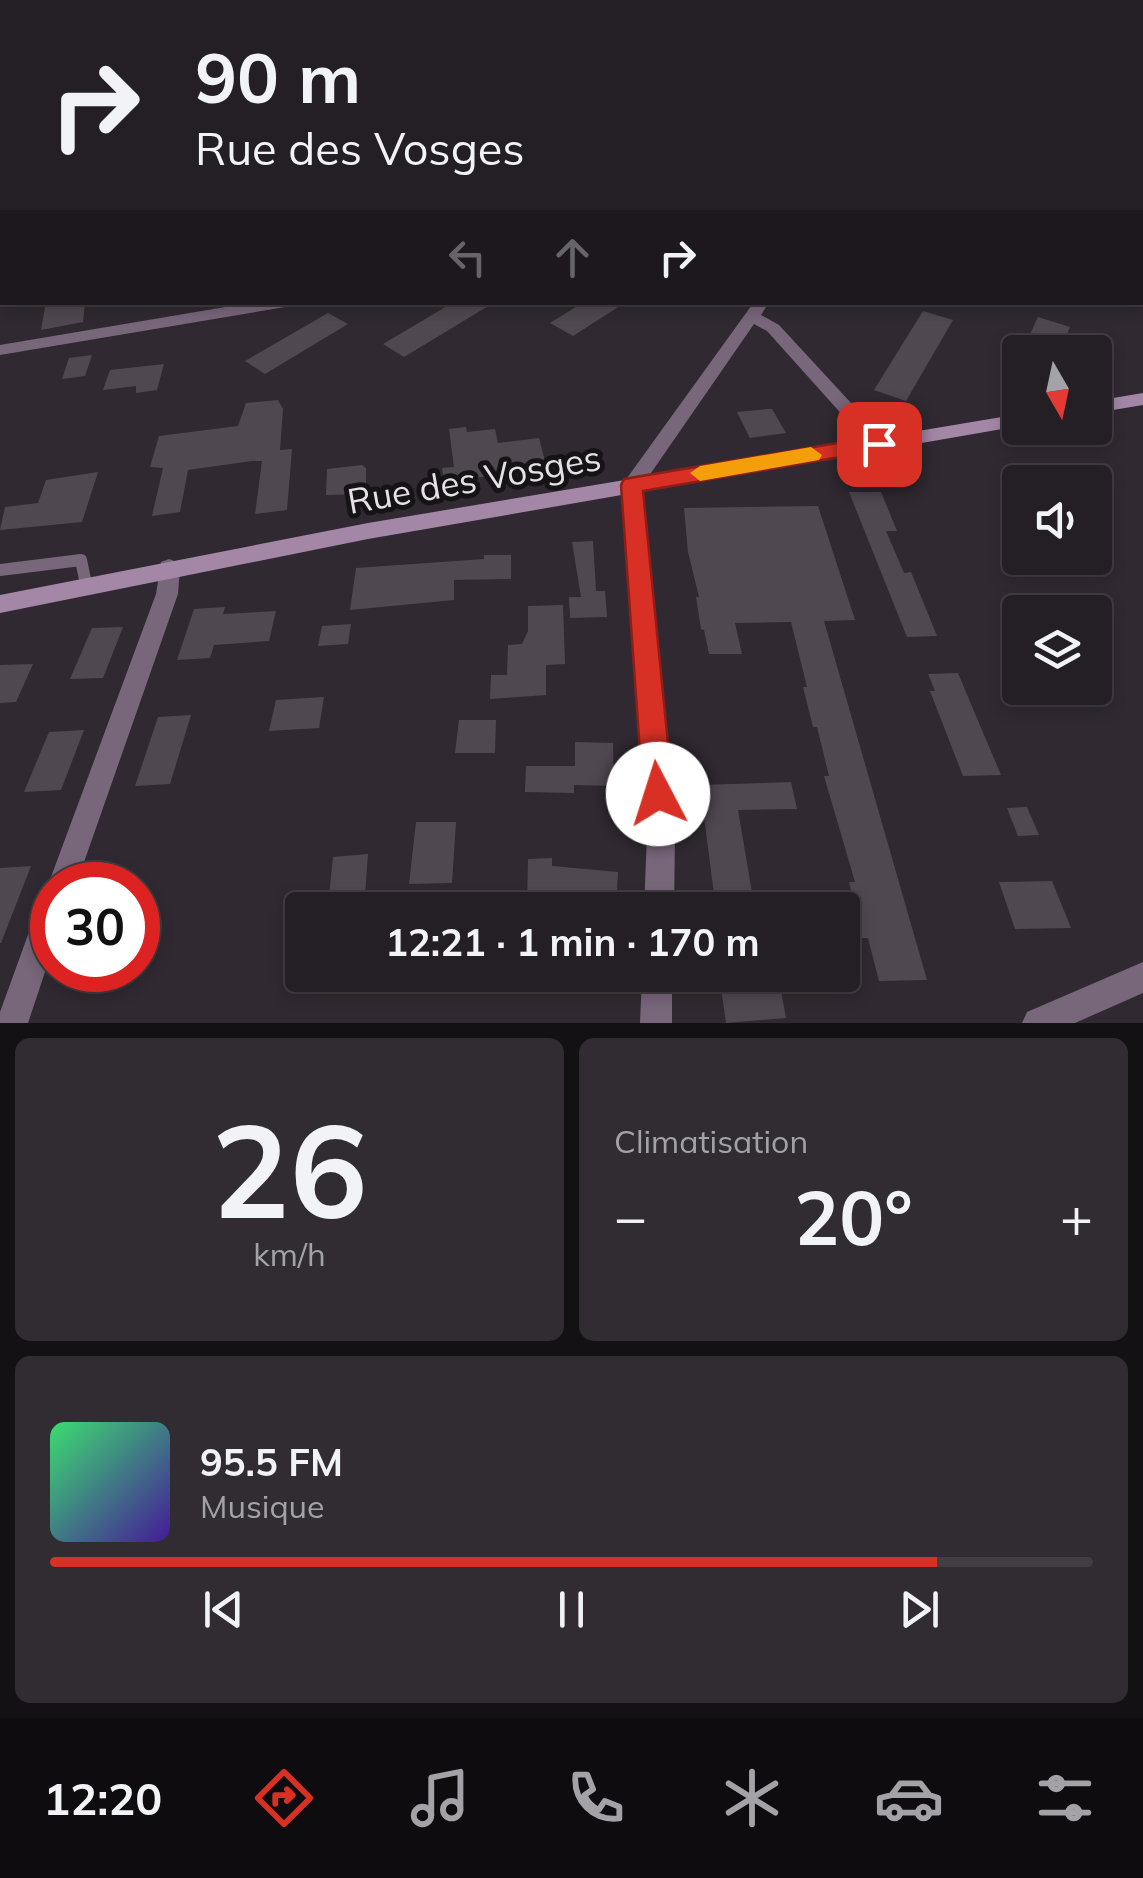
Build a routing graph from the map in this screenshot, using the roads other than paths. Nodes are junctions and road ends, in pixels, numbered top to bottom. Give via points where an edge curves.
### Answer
1 (267, 305) edge
2 (757, 309) edge
3 (0, 350) edge
4 (1143, 399) edge
5 (1112, 404) edge
6 (1002, 423) edge
7 (879, 444) junction
8 (632, 485) junction
9 (170, 568) junction
10 (0, 570) edge
11 (86, 584) junction
12 (0, 604) edge
13 (70, 862) edge
14 (659, 892) edge
15 (30, 972) edge
16 (1143, 977) edge
17 (657, 992) edge
18 (12, 1023) edge
19 (656, 1023) edge
20 (1038, 1023) edge

1 - 3 street
2 - 7 street
2 - 8 street
4 - 5 main road
6 - 7 main road, Rue des Vosges
7 - 8 main road, Rue des Vosges
8 - 9 main road, Rue des Vosges
8 - 14 street via 661,834
9 - 11 main road, Rue des Vosges
9 - 13 street via 167,594
10 - 11 lane via 81,560
11 - 12 main road, Rue des Vosges
15 - 18 street
16 - 20 street
17 - 19 street

